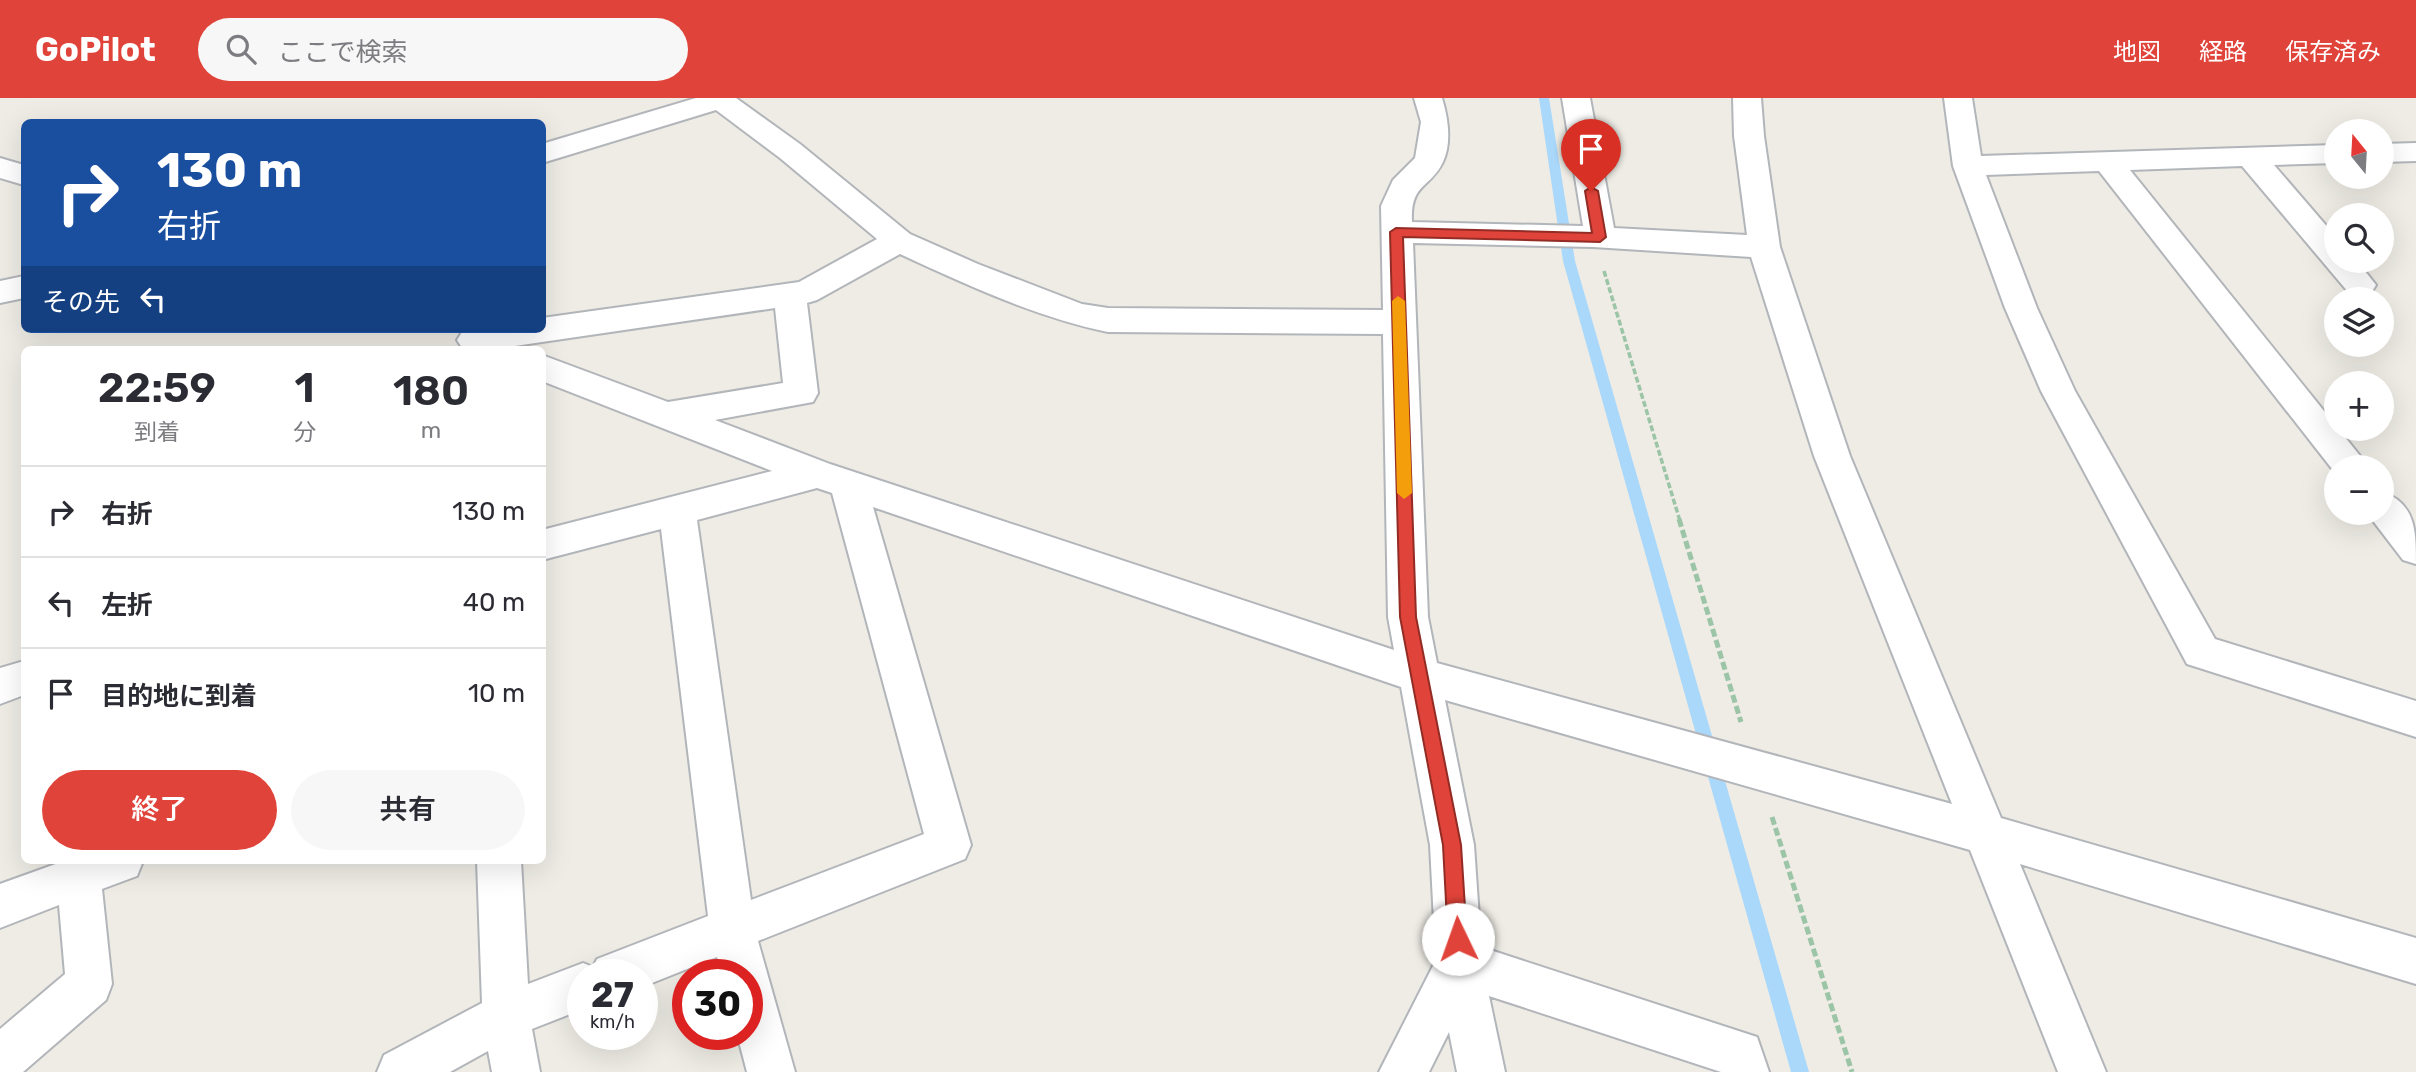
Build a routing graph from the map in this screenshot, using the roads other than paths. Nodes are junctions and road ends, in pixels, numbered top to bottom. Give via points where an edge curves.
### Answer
1 (1428, 98) edge
2 (1576, 98) edge
3 (1747, 98) edge
4 (1958, 98) edge
5 (719, 99) edge
6 (546, 152) edge
7 (2416, 152) edge
8 (2394, 153) edge
9 (2324, 154) edge
10 (2249, 156) junction
11 (2108, 161) junction
12 (1968, 166) junction
13 (0, 167) edge
14 (21, 175) edge
15 (1396, 232) junction
16 (1593, 237) junction
17 (899, 241) junction
18 (2324, 243) edge
19 (1764, 247) junction
20 (2350, 273) edge
21 (2360, 285) dead end
22 (21, 288) edge
23 (0, 292) edge
24 (790, 295) junction
25 (1399, 322) junction
26 (546, 330) edge
27 (522, 333) edge
28 (473, 340) edge
29 (546, 369) edge
30 (667, 415) junction
31 (2341, 455) edge
32 (833, 479) junction
33 (677, 511) junction
34 (2394, 521) edge
35 (546, 544) edge
36 (2416, 549) edge
37 (1420, 676) junction
38 (21, 679) edge
39 (0, 686) edge
40 (2416, 719) edge
41 (1986, 834) junction
42 (113, 864) edge
43 (499, 864) edge
44 (79, 877) junction
45 (0, 906) edge
46 (732, 929) junction
47 (654, 959) edge
48 (740, 959) edge
49 (2416, 961) edge
50 (1459, 963) junction
51 (567, 992) edge
52 (506, 1016) junction
53 (763, 1043) edge
54 (0, 1060) edge
55 (401, 1072) edge
56 (516, 1072) edge
57 (771, 1072) edge
58 (1404, 1072) edge
59 (1481, 1072) edge
60 (1745, 1072) edge
61 (2082, 1072) edge

1 - 15 street via 1435,122 1429,160 1404,187 1396,206
2 - 16 street
3 - 19 street
4 - 12 street
5 - 6 street
5 - 17 street
7 - 8 street
9 - 10 street
10 - 11 street
10 - 18 street
11 - 12 street
11 - 31 street
12 - 40 street via 2021,308 2058,391 2201,652
13 - 14 street
15 - 16 street
15 - 25 street
16 - 19 street
17 - 24 street via 806,292
17 - 25 street via 1077,314 1108,320
19 - 41 street via 1832,456
20 - 21 street
22 - 23 street
24 - 26 street
24 - 30 street via 801,393
25 - 37 street via 1408,617
27 - 28 street
29 - 30 street
30 - 32 street
32 - 33 street
32 - 37 street
32 - 46 street via 949,845
33 - 35 street
33 - 46 street
34 - 36 street
37 - 41 street via 1674,748 1745,751
37 - 50 street via 1452,845
38 - 39 street
41 - 49 street
41 - 61 street
42 - 44 street
43 - 52 street
44 - 45 street
44 - 54 street via 89,984
46 - 47 street
46 - 48 street
50 - 58 street
50 - 59 street
50 - 60 street via 1740,1054
51 - 52 street
52 - 55 street
52 - 56 street
53 - 57 street

